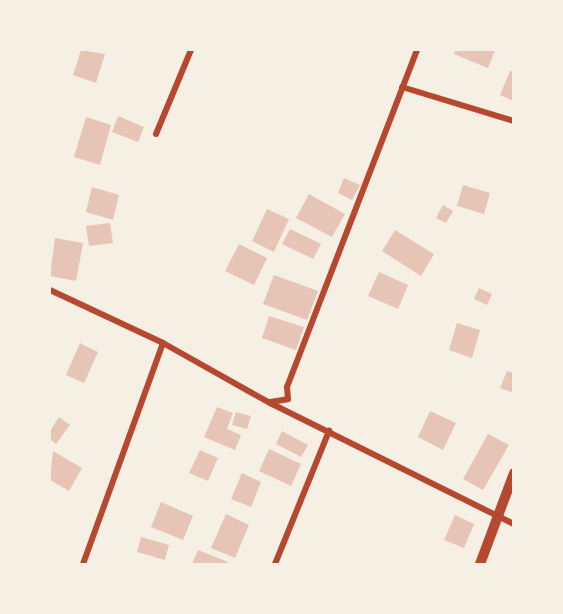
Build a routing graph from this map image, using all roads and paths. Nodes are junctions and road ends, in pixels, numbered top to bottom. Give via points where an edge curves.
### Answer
1 (191, 50) edge
2 (417, 50) edge
3 (402, 87) junction
4 (513, 122) edge
5 (156, 134) dead end
6 (50, 290) edge
7 (163, 343) junction
8 (270, 403) junction
9 (328, 431) junction
10 (513, 473) edge
11 (496, 517) junction
12 (513, 524) edge
13 (83, 564) edge
14 (275, 564) edge
15 (480, 564) edge

1 - 5 street
2 - 3 street
3 - 4 street
3 - 8 street via 287,387 288,399
6 - 7 street
7 - 8 street
7 - 13 street
8 - 9 street
9 - 11 street
9 - 14 street
10 - 11 street
11 - 12 street
11 - 15 street

